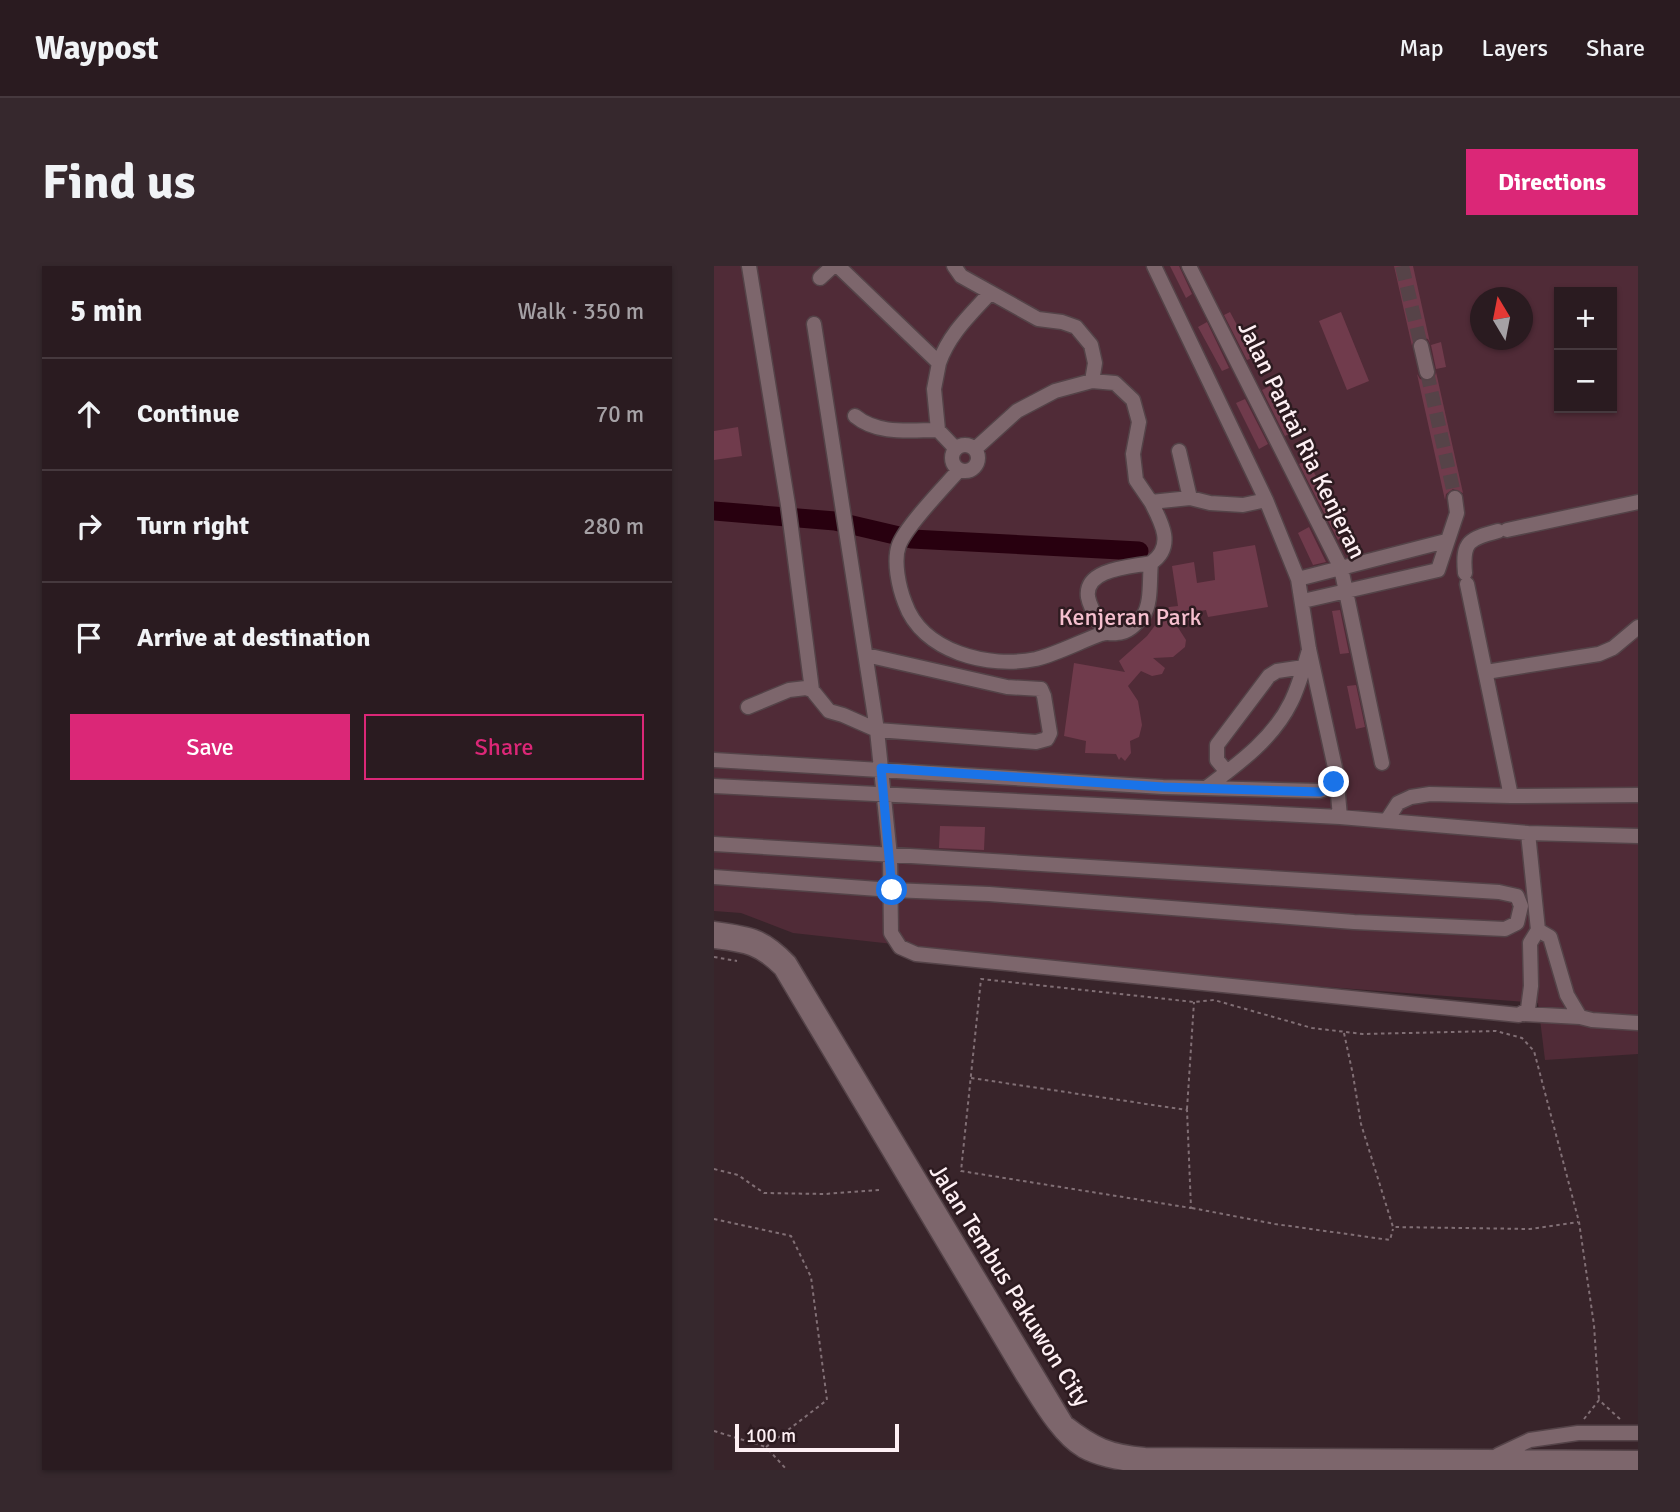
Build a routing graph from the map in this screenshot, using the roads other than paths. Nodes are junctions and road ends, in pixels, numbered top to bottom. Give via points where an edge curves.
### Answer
1 (749, 266) edge
2 (836, 266) edge
3 (954, 266) edge
4 (1154, 266) edge
5 (1189, 266) edge
6 (820, 278) dead end
7 (990, 293) junction
8 (814, 324) dead end
9 (1422, 346) tunnel mouth
10 (939, 363) junction
11 (1427, 372) tunnel mouth
12 (1092, 381) junction
13 (855, 416) dead end
14 (938, 430) junction
15 (956, 449) junction
16 (975, 449) junction
17 (1179, 451) dead end
18 (958, 470) junction
19 (1190, 498) junction
20 (1455, 498) tunnel mouth
21 (1266, 500) junction
22 (1151, 502) junction
23 (1638, 502) edge
24 (1446, 541) junction
25 (1151, 564) junction
26 (1342, 568) junction
27 (1298, 579) junction
28 (1348, 592) junction
29 (1303, 601) junction
30 (1638, 627) edge
31 (1105, 633) junction
32 (1309, 649) junction
33 (866, 654) junction
34 (1304, 667) junction
35 (1486, 672) junction
36 (812, 690) junction
37 (748, 707) dead end
38 (877, 730) junction
39 (714, 760) edge
40 (1382, 763) dead end
41 (881, 768) junction
42 (1227, 772) junction
43 (1336, 772) junction
44 (714, 786) edge
45 (1206, 788) junction
46 (884, 795) junction
47 (1638, 795) edge
48 (1511, 796) junction
49 (1340, 817) junction
50 (1387, 820) junction
51 (1528, 833) junction
52 (1638, 836) edge
53 (714, 844) edge
54 (890, 856) junction
55 (714, 877) edge
56 (892, 890) junction
57 (714, 929) edge
58 (1538, 930) junction
59 (714, 942) edge
60 (1523, 1014) junction
61 (1580, 1017) junction
62 (1638, 1023) edge
63 (1635, 1432) edge
64 (1493, 1457) junction
65 (1638, 1458) edge
66 (1638, 1469) edge

1 - 36 street
2 - 6 street
2 - 10 street
3 - 7 street via 961,276
4 - 21 street
5 - 26 street, Jalan Pantai Ria Kenjeran
7 - 10 street via 961,324
7 - 12 street via 1038,319 1076,327 1091,345
8 - 33 street
9 - 11 street
10 - 14 street via 934,389
12 - 16 street via 1055,391 1017,411
12 - 22 street via 1115,383 1133,400 1139,422 1133,454 1136,480
13 - 14 street via 877,429
14 - 15 street
15 - 16 street via 962,445
15 - 18 street via 952,456
16 - 18 street via 975,466
17 - 19 street
18 - 31 street via 898,546 897,570 910,617 929,638 958,653 999,661 1034,659
19 - 21 street via 1233,505
19 - 22 street
20 - 24 street via 1457,513
21 - 27 street
22 - 25 street via 1163,524 1164,548
23 - 35 street via 1502,530 1476,537 1466,545 1466,578
24 - 26 street
24 - 28 street via 1438,570
25 - 31 street via 1145,612 1128,630
25 - 31 street via 1097,576 1090,583 1090,602
26 - 27 street
26 - 28 street, Jalan Pantai Ria Kenjeran
27 - 29 street
28 - 29 street
28 - 40 street, Jalan Pantai Ria Kenjeran
29 - 32 street
30 - 35 street via 1599,654
32 - 34 street
32 - 43 street
33 - 38 street
33 - 38 street via 1007,687 1041,689 1050,733 1036,742
34 - 42 street via 1292,702 1274,730
34 - 42 street via 1269,676 1217,744 1217,760
35 - 48 street
36 - 37 street via 789,690
36 - 38 street via 829,711
38 - 41 street
39 - 41 street
41 - 45 street
41 - 46 street
42 - 45 street
43 - 45 street via 1334,782 1320,792
43 - 49 street
44 - 46 street
46 - 49 street
46 - 54 street
47 - 48 street
48 - 50 street via 1412,797 1398,803
49 - 50 street
50 - 51 street
51 - 52 street
51 - 58 street
53 - 54 street
54 - 56 street
54 - 56 street via 1499,892 1517,896 1521,906 1517,923 1505,929
55 - 56 street
56 - 60 street via 891,933 900,947 916,954
57 - 64 street, Jalan Tembus Pakuwon City via 750,934 773,945 789,962 1066,1423 1097,1446 1145,1455
58 - 60 street via 1530,943 1531,986
58 - 61 street via 1550,937 1567,995
59 - 66 street, Jalan Tembus Pakuwon City via 751,946 780,968 1023,1376 1057,1427 1080,1449 1147,1467
60 - 61 street
61 - 62 street
63 - 64 street via 1530,1440
64 - 65 street, Jalan Tembus Pakuwon City

